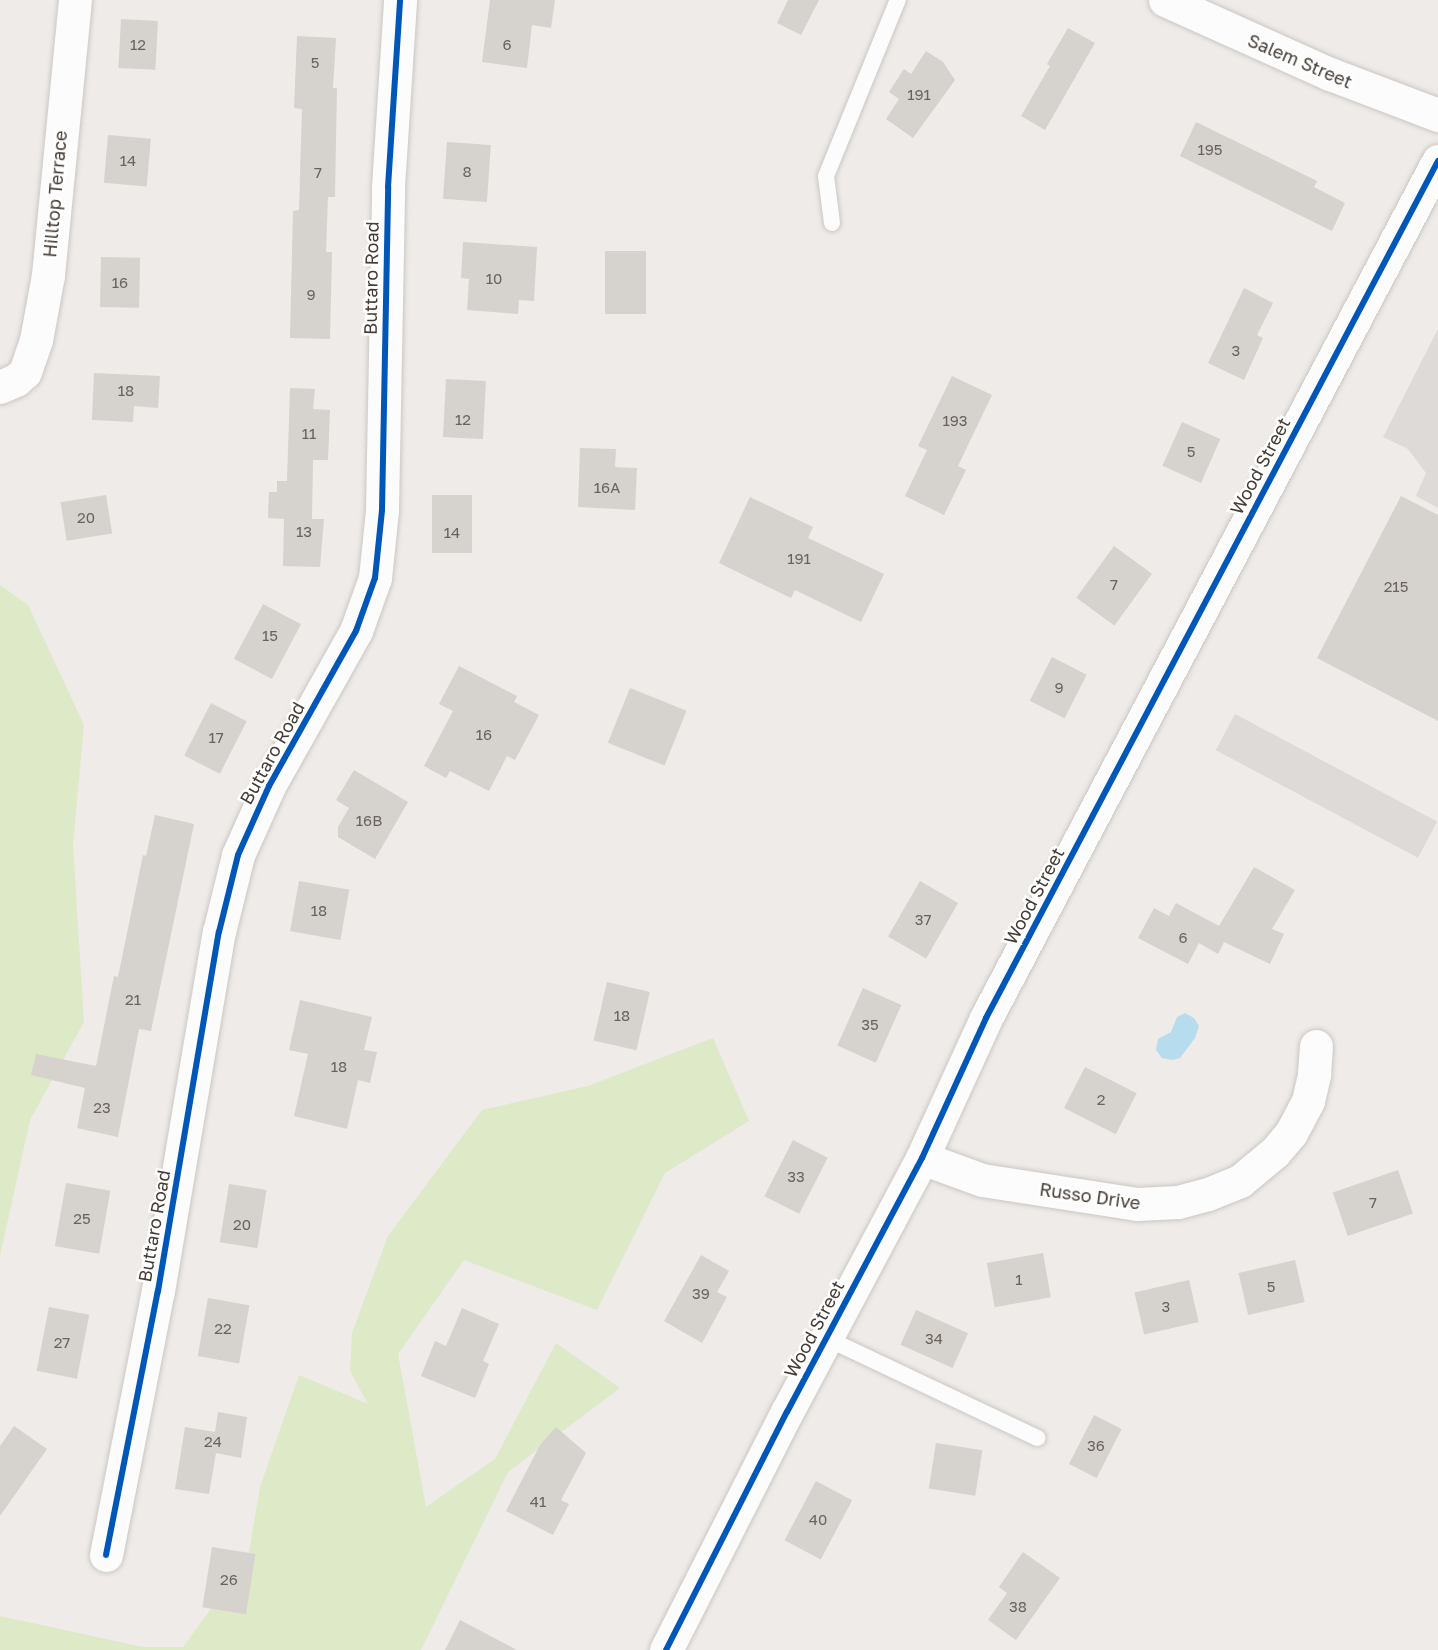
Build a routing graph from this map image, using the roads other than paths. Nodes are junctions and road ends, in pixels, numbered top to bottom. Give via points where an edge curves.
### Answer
1 (75, 0) edge
2 (400, 0) edge
3 (898, 0) edge
4 (1165, 0) edge
5 (1438, 115) edge
6 (1438, 161) edge
7 (831, 223) dead end
8 (8, 383) edge
9 (1316, 1046) dead end
10 (922, 1158) junction
11 (826, 1338) junction
12 (1038, 1438) dead end
13 (106, 1555) dead end
14 (666, 1650) edge

1 - 8 street, Hilltop Terrace via 48,275 31,361
2 - 13 street, Buttaro Road via 388,188 382,510 375,578 356,631 253,816 233,873
3 - 7 lane via 825,176
4 - 5 street, Salem Street via 1330,75
6 - 10 street, Wood Street via 986,1018
9 - 10 street, Russo Drive via 1310,1095 1292,1133 1240,1181 1208,1194 1178,1202 1137,1204 982,1180
10 - 11 street, Wood Street
11 - 12 lane
11 - 14 street, Wood Street

